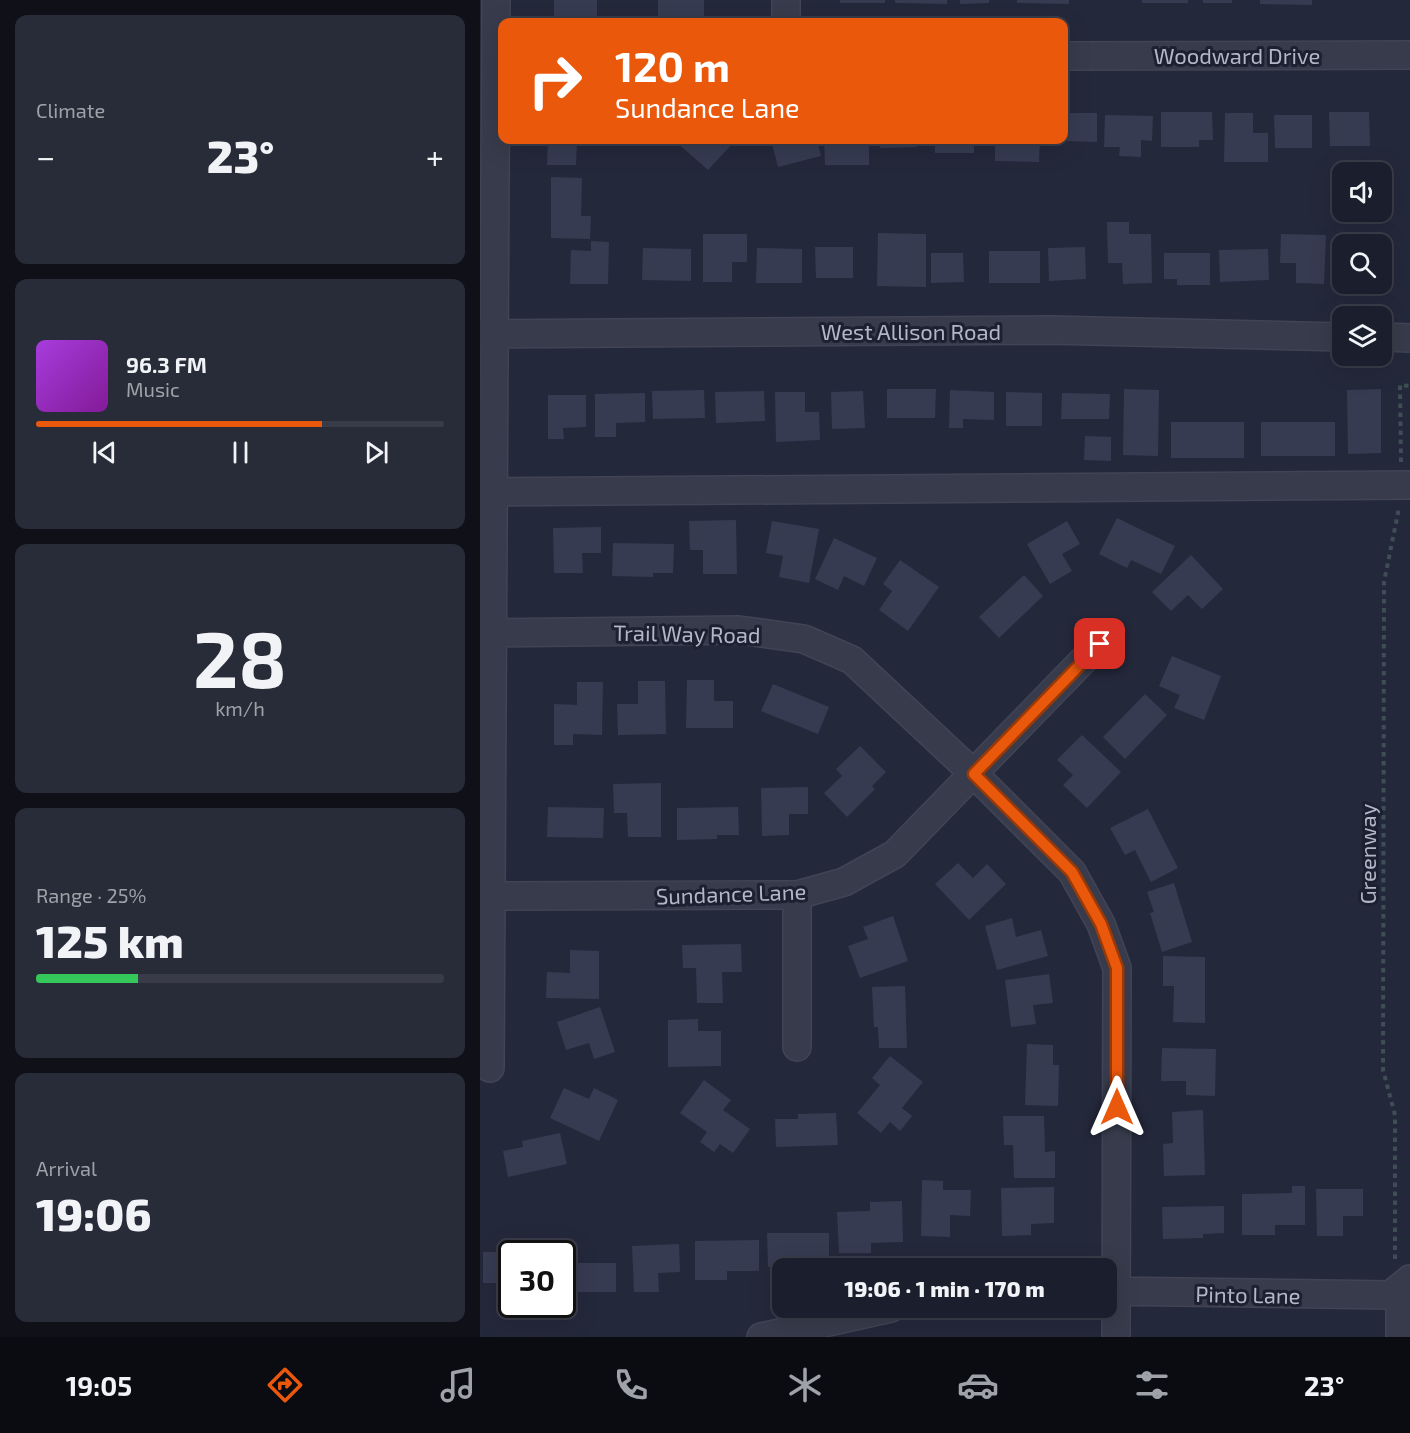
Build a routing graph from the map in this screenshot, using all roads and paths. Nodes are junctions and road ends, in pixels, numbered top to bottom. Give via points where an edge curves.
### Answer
1 (496, 0) edge
2 (786, 0) edge
3 (786, 18) edge
4 (1410, 55) edge
5 (1068, 56) edge
6 (488, 334) edge
7 (1332, 337) edge
8 (1392, 337) edge
9 (1410, 338) edge
10 (1410, 386) edge
11 (1406, 485) edge
12 (487, 492) edge
13 (492, 633) junction
14 (1100, 644) dead end
15 (974, 774) junction
16 (797, 895) junction
17 (484, 896) edge
18 (797, 1047) dead end
19 (490, 1068) dead end
20 (1112, 1258) edge
21 (1399, 1288) edge
22 (1117, 1291) edge
23 (846, 1318) edge
24 (1114, 1318) edge
25 (761, 1337) edge
26 (1116, 1337) edge
27 (1400, 1337) edge

1 - 6 street
2 - 3 street
4 - 5 street, Woodward Drive
6 - 7 street, West Allison Road via 1050,330
6 - 12 street
8 - 9 street
10 - 11 path, Greenway via 1400,386
11 - 12 street
11 - 21 path, Greenway via 1384,582 1383,1070 1395,1115
12 - 13 street
13 - 15 street, Trail Way Road via 739,630 804,639 852,660
13 - 17 street
14 - 15 street, Sundance Lane
15 - 16 street, Sundance Lane via 895,854 844,882
15 - 20 street, Trail Way Road via 1072,872 1101,924 1117,968
16 - 17 street, Sundance Lane
16 - 18 street
17 - 19 street
21 - 22 street, Pinto Lane
21 - 27 street
23 - 25 street
24 - 26 street, Trail Way Road

